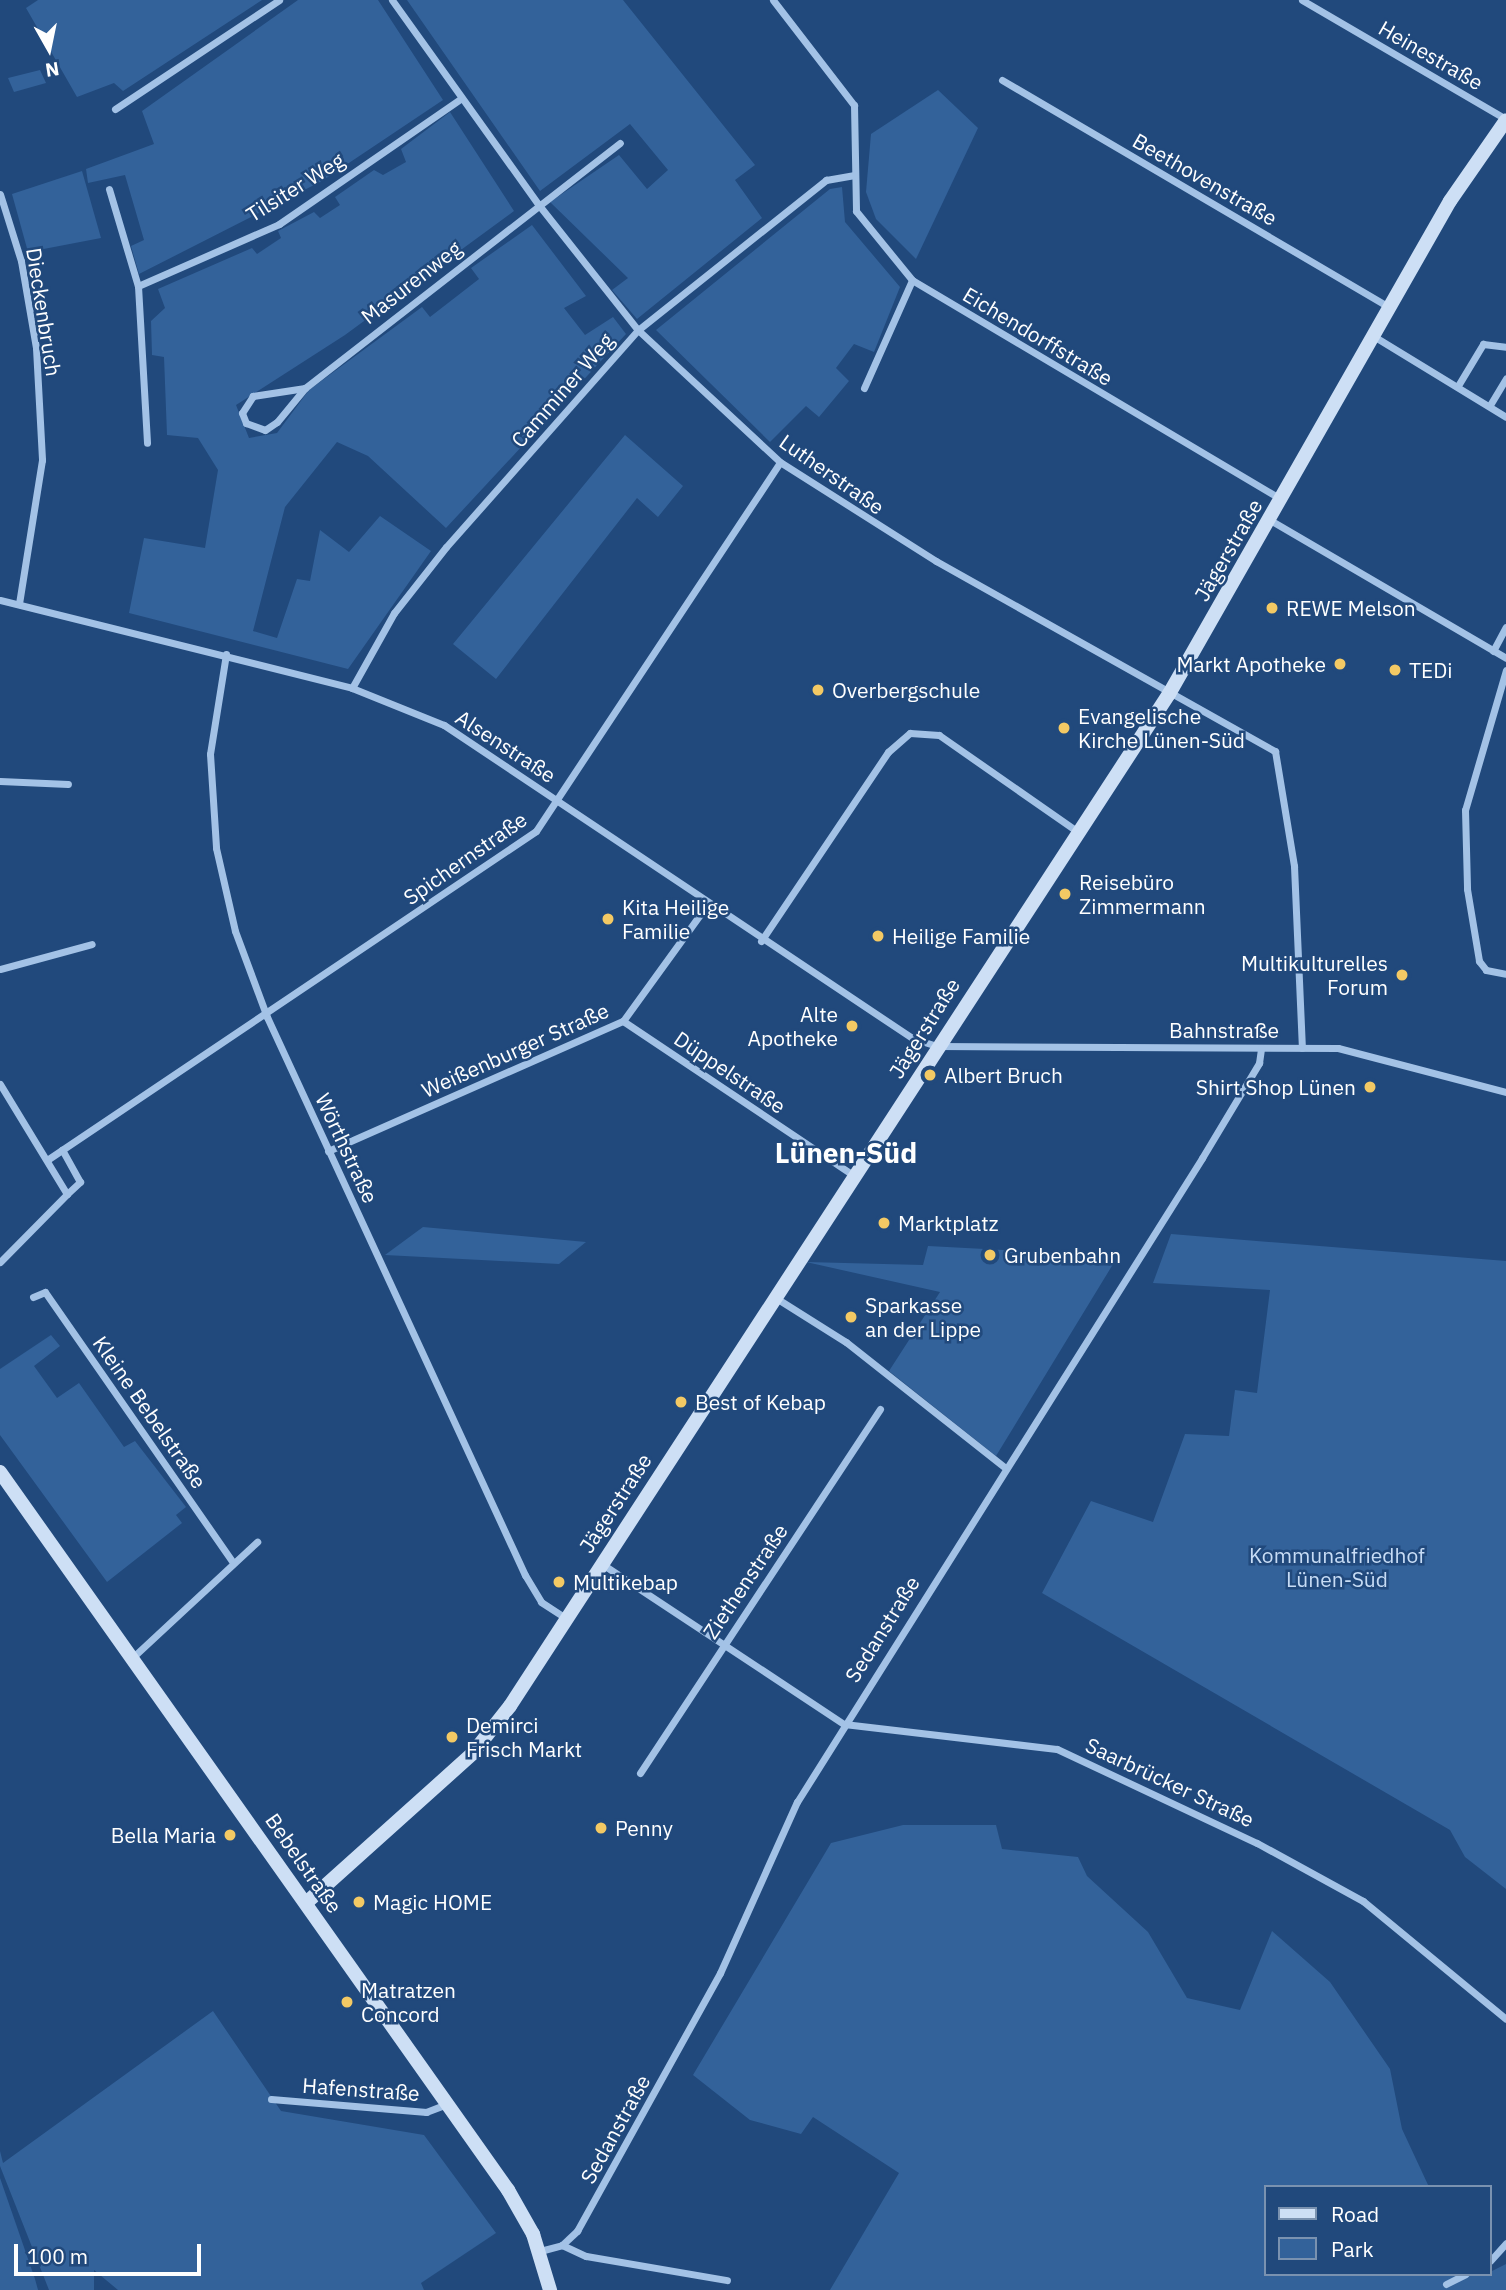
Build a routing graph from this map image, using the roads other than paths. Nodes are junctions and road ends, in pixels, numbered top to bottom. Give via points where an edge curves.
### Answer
1 (279, 0) edge
2 (392, 0) edge
3 (773, 0) edge
4 (1302, 0) edge
5 (1002, 80) dead end
6 (460, 99) junction
7 (115, 109) dead end
8 (1506, 120) edge
9 (621, 143) dead end
10 (855, 175) junction
11 (109, 189) dead end
12 (0, 194) edge
13 (538, 204) junction
14 (912, 280) junction
15 (138, 286) junction
16 (1391, 309) junction
17 (638, 330) junction
18 (1374, 337) junction
19 (1506, 346) edge
20 (1506, 378) edge
21 (1459, 384) junction
22 (864, 387) dead end
23 (305, 388) junction
24 (1490, 405) junction
25 (1506, 417) edge
26 (147, 443) dead end
27 (780, 462) junction
28 (1282, 500) junction
29 (1270, 520) junction
30 (0, 600) edge
31 (19, 604) junction
32 (1506, 627) edge
33 (1493, 650) junction
34 (226, 654) junction
35 (1506, 658) edge
36 (1506, 670) edge
37 (352, 688) junction
38 (1169, 694) junction
39 (0, 781) edge
40 (68, 784) dead end
41 (561, 803) junction
42 (1078, 832) junction
43 (707, 905) junction
44 (761, 941) junction
45 (92, 944) dead end
46 (0, 970) edge
47 (1506, 974) edge
48 (267, 1017) junction
49 (623, 1021) junction
50 (937, 1046) junction
51 (1261, 1048) junction
52 (1302, 1048) junction
53 (0, 1084) edge
54 (1506, 1092) edge
55 (62, 1150) junction
56 (328, 1151) junction
57 (47, 1160) junction
58 (853, 1175) junction
59 (67, 1194) junction
60 (0, 1262) edge
61 (773, 1296) junction
62 (33, 1297) dead end
63 (880, 1409) dead end
64 (1003, 1466) junction
65 (0, 1472) edge
66 (257, 1542) dead end
67 (233, 1563) junction
68 (601, 1564) junction
69 (567, 1620) junction
70 (722, 1646) junction
71 (131, 1658) junction
72 (844, 1724) junction
73 (640, 1773) dead end
74 (306, 1903) junction
75 (1506, 2019) edge
76 (271, 2099) dead end
77 (448, 2103) junction
78 (1506, 2243) edge
79 (562, 2245) junction
80 (540, 2251) junction
81 (1492, 2259) edge
82 (1462, 2276) edge
83 (727, 2280) dead end
84 (1446, 2284) dead end
85 (550, 2290) edge

1 - 7 street
2 - 6 street, Lutherstraße
3 - 10 street, Eichendorffstraße via 854,104
4 - 8 street, Heinestraße
5 - 16 street, Beethovenstraße
6 - 13 street, Lutherstraße
6 - 15 street, Tilsiter Weg via 279,224
8 - 16 street, Jägerstraße via 1450,201
9 - 13 street
10 - 14 street, Eichendorffstraße via 863,225
10 - 17 street, Camminer Weg via 826,180
11 - 15 street
12 - 31 street, Dieckenbruch via 21,261 36,348 42,460
13 - 17 street, Lutherstraße
13 - 23 street, Masurenweg
14 - 22 street
14 - 28 street, Eichendorffstraße
15 - 26 street
16 - 18 street, Jägerstraße
17 - 27 street, Lutherstraße
17 - 37 street, Camminer Weg via 446,547 394,613
18 - 21 street
18 - 28 street, Jägerstraße
19 - 21 street via 1483,344
20 - 24 street
21 - 24 street
23 - 23 street, Masurenweg via 265,430 246,423 242,413 253,396
24 - 25 street
27 - 38 street, Lutherstraße via 882,530
27 - 41 street, Spichernstraße
28 - 29 street, Jägerstraße
29 - 33 street
29 - 38 street, Jägerstraße
30 - 31 street, Alsenstraße
31 - 34 street, Alsenstraße
32 - 33 street
33 - 35 street
34 - 37 street, Alsenstraße
34 - 48 street, Wörthstraße via 209,754 216,848 234,931
36 - 47 street via 1465,810 1466,889 1479,961 1486,971
37 - 41 street, Alsenstraße via 455,731
38 - 42 street, Jägerstraße
38 - 52 street, Lutherstraße via 1183,696 1275,751 1294,866
39 - 40 street
41 - 43 street, Alsenstraße
41 - 48 street, Spichernstraße via 514,848
42 - 44 street via 939,735 910,733 883,759
42 - 50 street, Jägerstraße
43 - 44 street, Alsenstraße
43 - 49 street, Weißenburger Straße
44 - 50 street, Alsenstraße via 886,1025
45 - 46 street
48 - 55 street, Spichernstraße
48 - 56 street, Wörthstraße
49 - 56 street, Weißenburger Straße
49 - 58 street, Düppelstraße
50 - 51 street, Bahnstraße
50 - 58 street, Jägerstraße
51 - 52 street, Bahnstraße
51 - 64 street, Sedanstraße via 1255,1070 1202,1158
52 - 54 street, Bahnstraße via 1351,1050
53 - 57 street
55 - 57 street, Spichernstraße
55 - 59 street via 80,1182
56 - 69 street, Wörthstraße via 525,1576 541,1602
57 - 59 street
58 - 61 street, Jägerstraße
59 - 60 street
61 - 64 street via 846,1342
61 - 68 street, Jägerstraße
62 - 67 street, Kleine Bebelstraße via 45,1292
63 - 70 street, Ziethenstraße
64 - 72 street, Sedanstraße
65 - 71 street, Bebelstraße
66 - 67 street
67 - 71 street
68 - 69 street, Jägerstraße
68 - 70 street, Saarbrücker Straße
69 - 74 street, Jägerstraße via 485,1741
70 - 72 street, Saarbrücker Straße
70 - 73 street, Ziethenstraße
71 - 74 street, Bebelstraße
72 - 75 street, Saarbrücker Straße via 1057,1749 1089,1761 1363,1901
72 - 79 street, Sedanstraße via 797,1802 720,1973 577,2231
74 - 77 street, Bebelstraße
76 - 77 street, Hafenstraße via 426,2112
77 - 80 street, Bebelstraße via 508,2190
78 - 81 street
79 - 80 street
79 - 83 street via 586,2256
80 - 85 street, Bebelstraße
82 - 84 street

